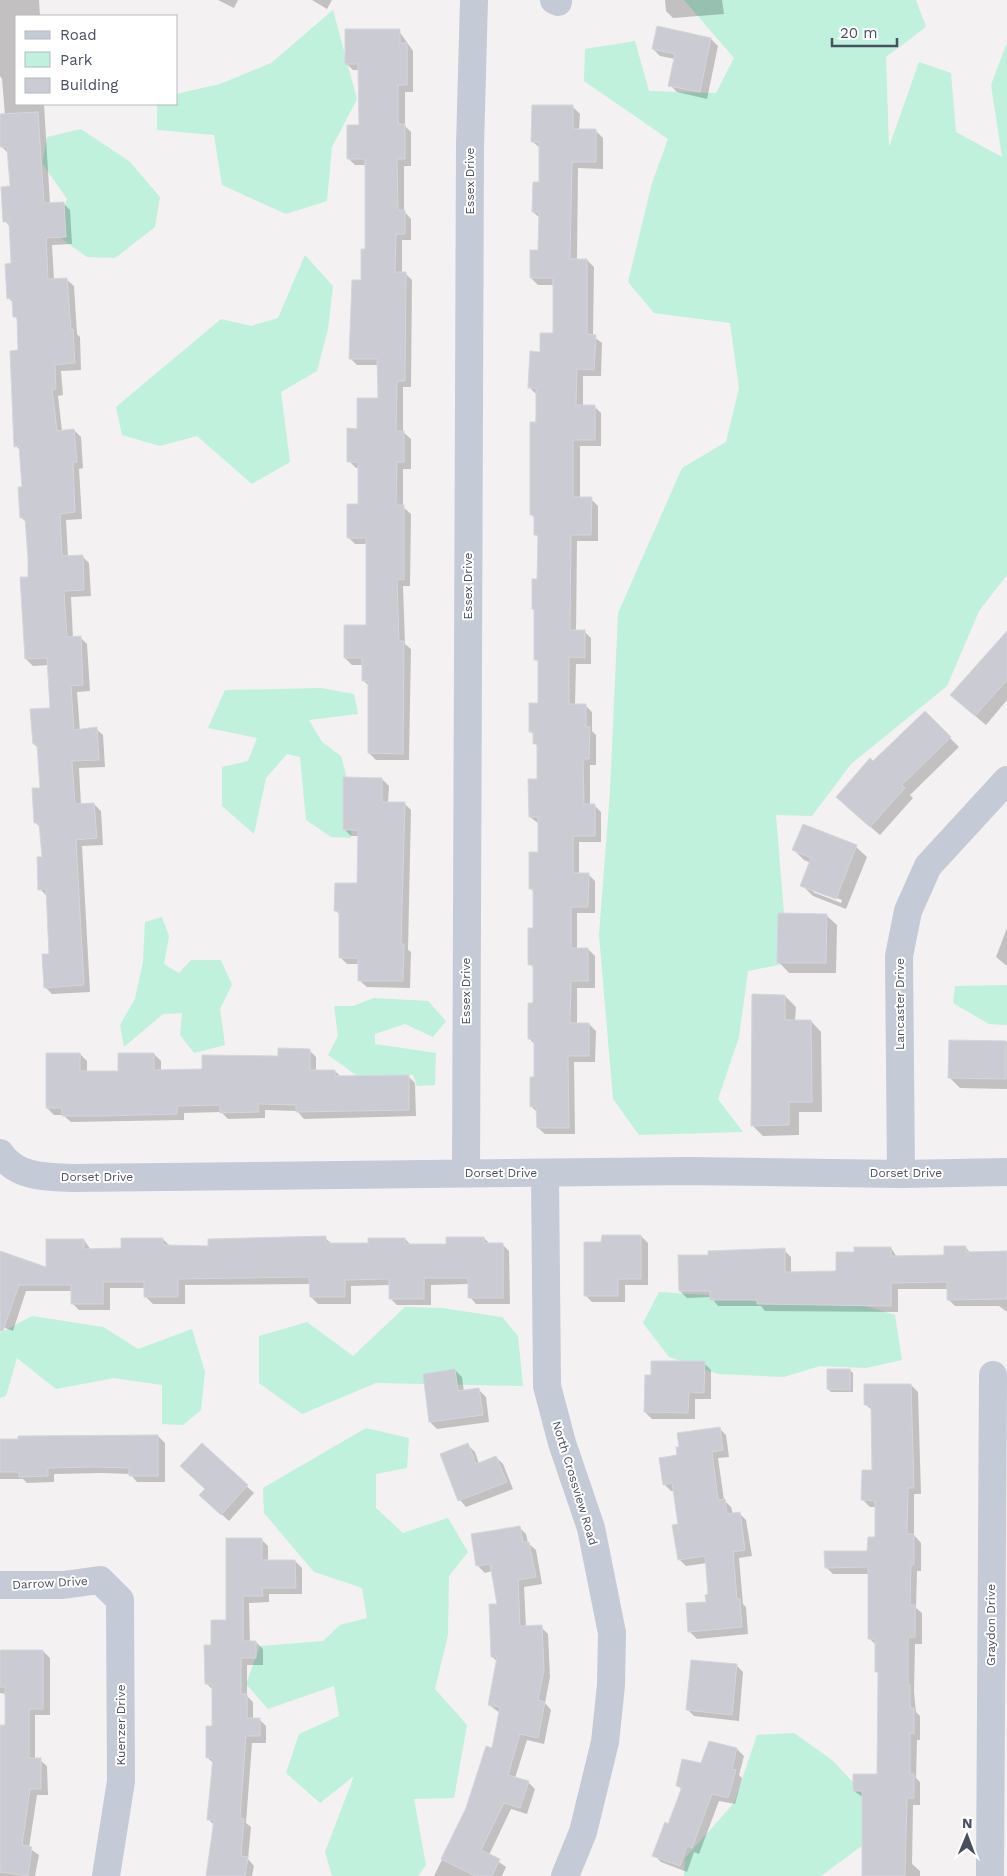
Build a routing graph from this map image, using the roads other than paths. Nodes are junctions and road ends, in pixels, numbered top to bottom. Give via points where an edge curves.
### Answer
1 (474, 0) edge
2 (1007, 780) edge
3 (1, 1155) edge
4 (1007, 1172) edge
5 (466, 1173) junction
6 (545, 1174) junction
7 (901, 1174) junction
8 (992, 1375) dead end
9 (100, 1580) joint
10 (0, 1585) edge
11 (106, 1876) edge
12 (565, 1876) edge
13 (990, 1876) edge

1 - 5 street, Essex Drive via 470,146
2 - 7 street, Lancaster Drive via 928,866 908,911 899,956
3 - 5 street, Dorset Drive via 16,1169 35,1177
4 - 7 street, Dorset Drive
5 - 6 street, Dorset Drive
6 - 7 street, Dorset Drive via 688,1171
6 - 12 street, North Crossview Road via 548,1386 562,1443 591,1528 612,1633 605,1742 583,1832
8 - 13 street, Graydon Drive
9 - 10 street, Darrow Drive via 63,1585
9 - 11 street, Kuenzer Drive via 120,1600 121,1781

